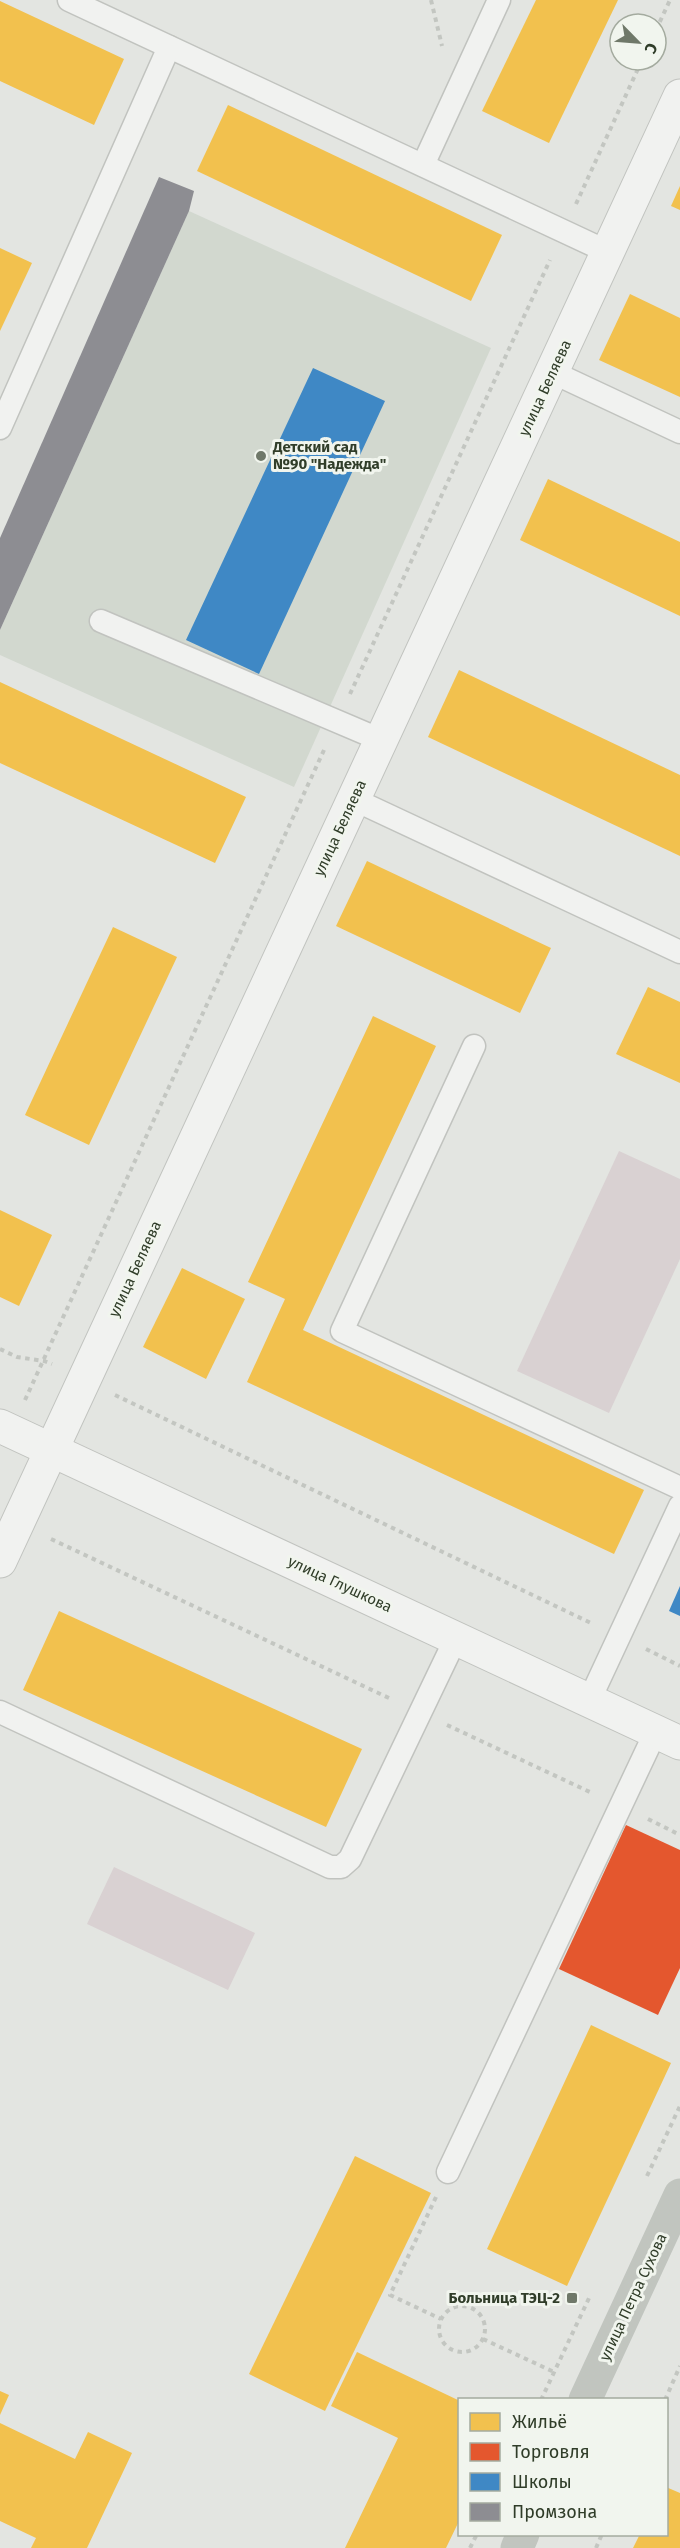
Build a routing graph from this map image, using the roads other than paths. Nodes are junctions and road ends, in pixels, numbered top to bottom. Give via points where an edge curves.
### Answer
1 (69, 0) edge
2 (499, 0) edge
3 (169, 47) junction
4 (680, 96) edge
5 (423, 165) junction
6 (608, 252) junction
7 (552, 372) junction
8 (0, 428) edge
9 (680, 432) edge
10 (101, 621) dead end
11 (381, 740) junction
12 (353, 799) junction
13 (680, 952) edge
14 (474, 1046) dead end
15 (5, 1428) edge
16 (51, 1450) junction
17 (680, 1488) edge
18 (680, 1506) edge
19 (0, 1561) edge
20 (456, 1638) junction
21 (590, 1701) junction
22 (0, 1712) edge
23 (668, 1737) edge
24 (448, 2172) road end
25 (680, 2195) edge
26 (586, 2398) edge

1 - 3 lane
2 - 5 lane
3 - 5 lane
3 - 8 lane
4 - 6 street, улица Беляева
5 - 6 lane
6 - 7 street, улица Беляева
7 - 9 lane
7 - 11 street, улица Беляева
10 - 11 lane
11 - 12 street, улица Беляева
12 - 13 lane
12 - 16 street, улица Беляева
14 - 17 lane via 342,1331
15 - 16 street, улица Глушкова
16 - 19 street, улица Беляева
16 - 20 street, улица Глушкова
18 - 21 lane
20 - 21 street, улица Глушкова
20 - 22 lane via 350,1858 341,1867 330,1867
21 - 23 street, улица Глушкова
23 - 24 lane via 621,1806
25 - 26 street, улица Петра Сухова

